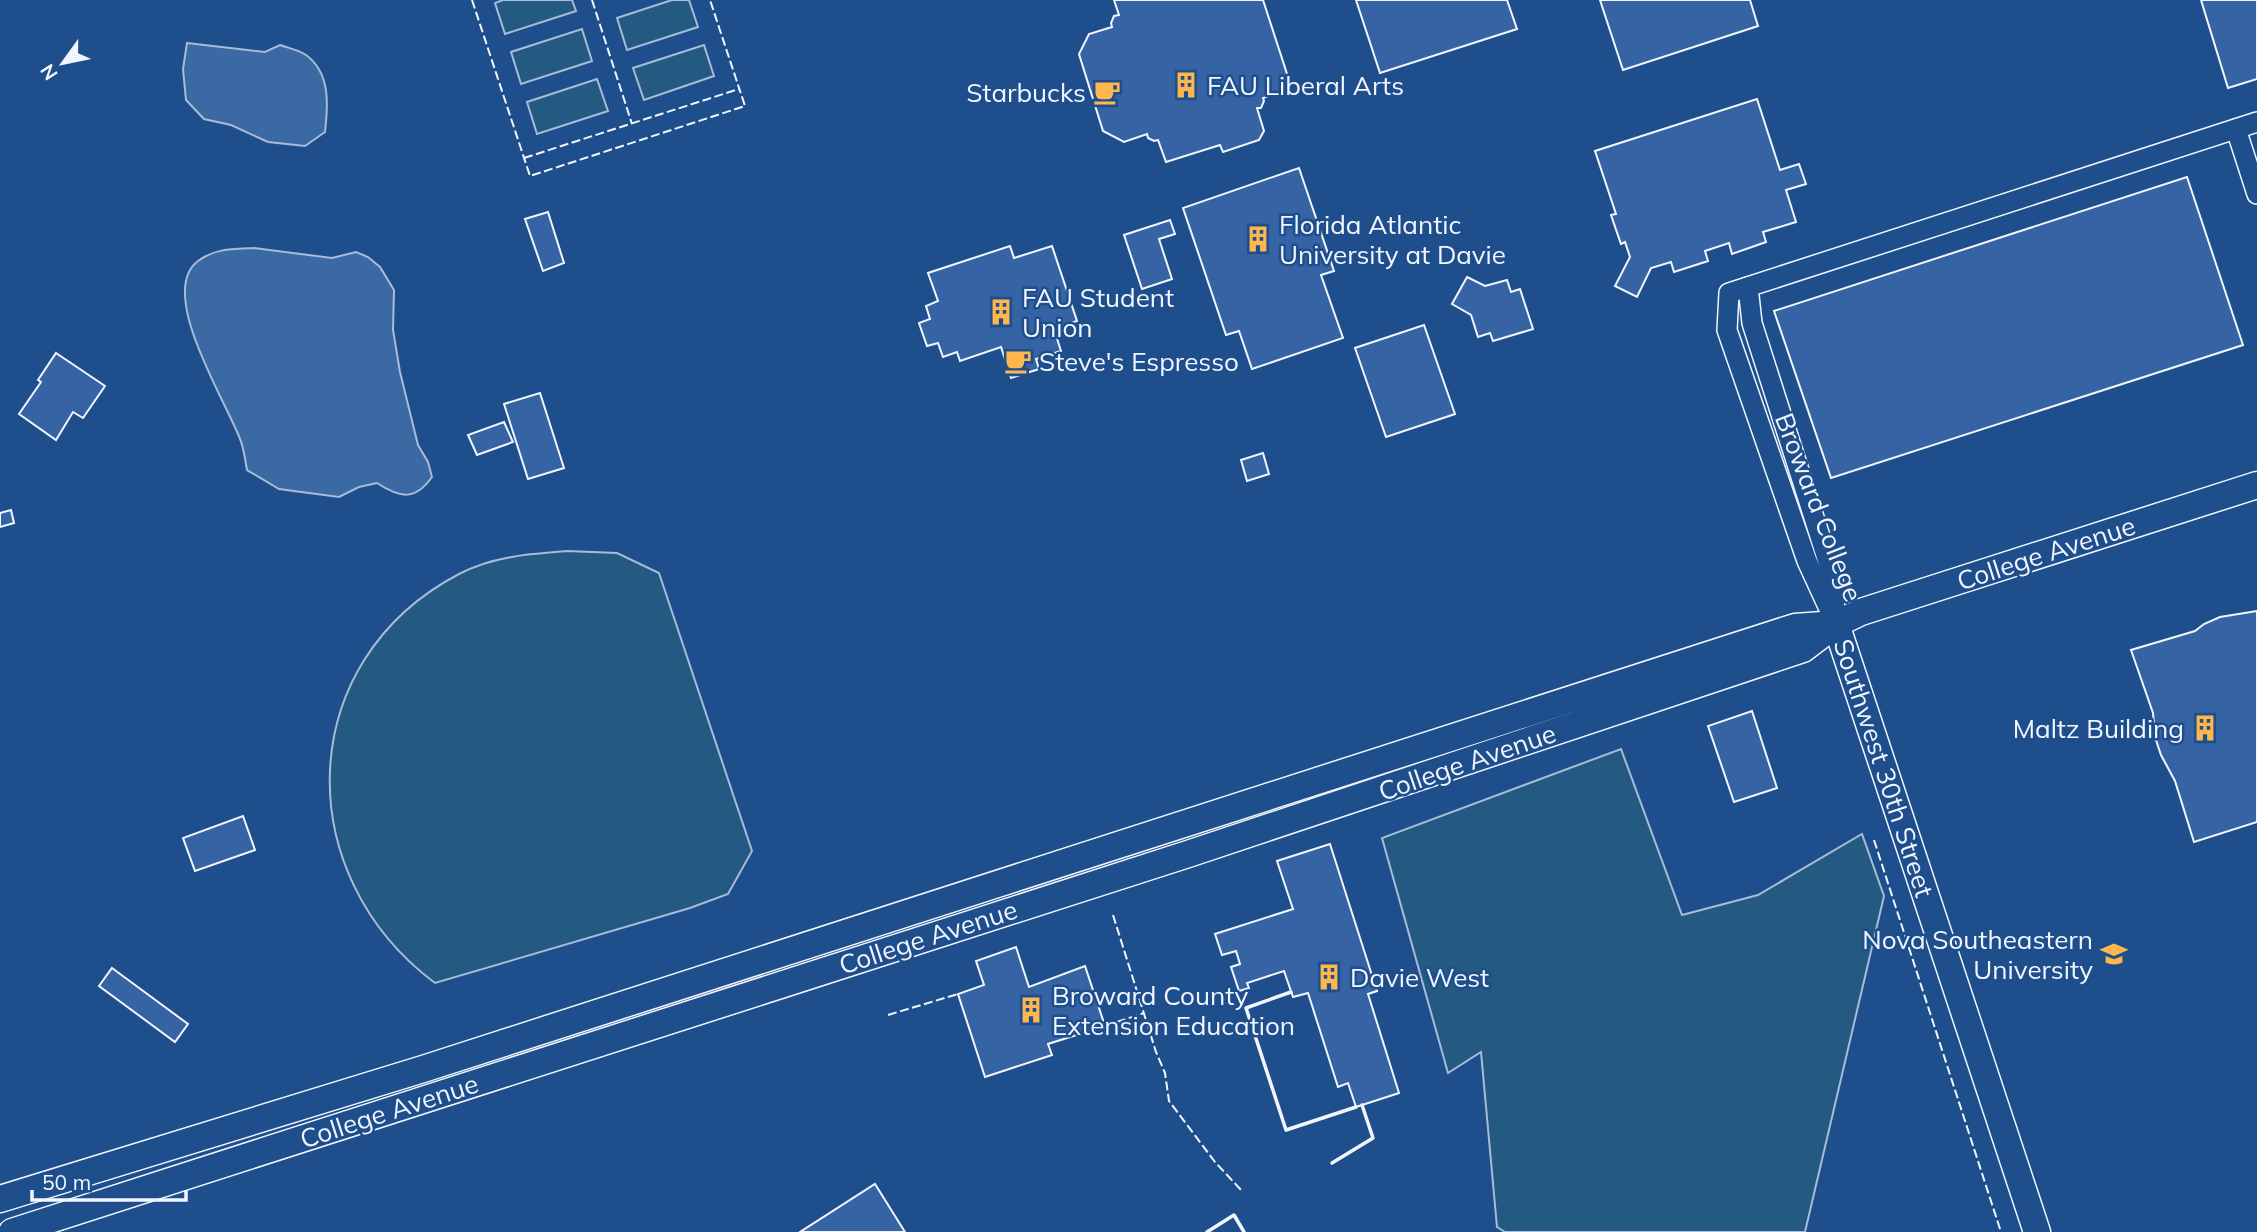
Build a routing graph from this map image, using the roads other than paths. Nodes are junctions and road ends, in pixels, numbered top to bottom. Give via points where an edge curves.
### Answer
1 (2257, 122) edge
2 (2235, 129) junction
3 (2257, 194) edge
4 (2257, 485) edge
5 (1836, 624) junction
6 (0, 1199) edge
7 (12, 1232) edge
8 (2037, 1232) edge

1 - 2 street, Broward College
2 - 3 street
2 - 5 street, Broward College via 1738,290 1833,577
4 - 5 street, College Avenue via 1861,612
5 - 6 street, College Avenue via 1795,627 423,1069
5 - 7 street, College Avenue via 1803,649 1296,819
5 - 8 street, Southwest 30th Street

